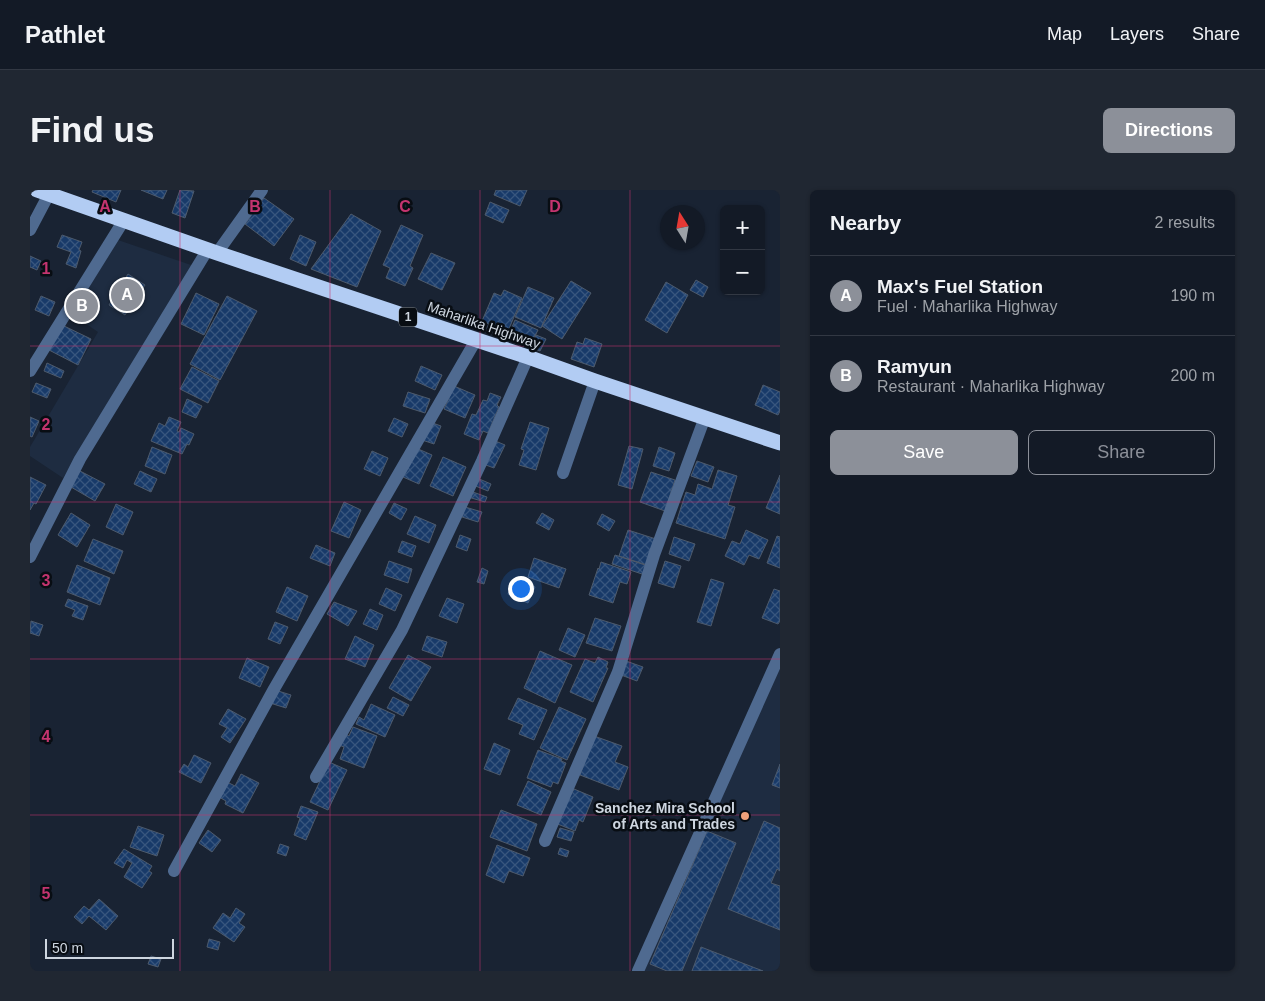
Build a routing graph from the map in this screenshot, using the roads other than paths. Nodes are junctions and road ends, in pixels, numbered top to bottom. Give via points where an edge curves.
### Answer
1 (262, 190) edge
2 (43, 192) edge
3 (124, 220) junction
4 (30, 230) edge
5 (213, 251) junction
6 (476, 340) junction
7 (528, 357) junction
8 (30, 371) edge
9 (594, 381) junction
10 (705, 417) junction
11 (780, 442) edge
12 (563, 473) dead end
13 (30, 556) edge
14 (780, 654) edge
15 (316, 777) dead end
16 (545, 841) dead end
17 (174, 870) dead end
18 (638, 971) edge

1 - 5 street
2 - 3 highway, Maharlika Highway / 1
2 - 4 street
3 - 5 highway, Maharlika Highway / 1
3 - 8 street
5 - 6 highway, Maharlika Highway / 1
5 - 13 street via 80,460
6 - 7 highway, Maharlika Highway / 1
6 - 17 street via 274,689
7 - 9 highway, Maharlika Highway / 1
7 - 15 street via 402,630
9 - 10 highway, Maharlika Highway / 1
9 - 12 street
10 - 11 highway, Maharlika Highway / 1
10 - 16 street via 654,556 618,672
14 - 18 street

